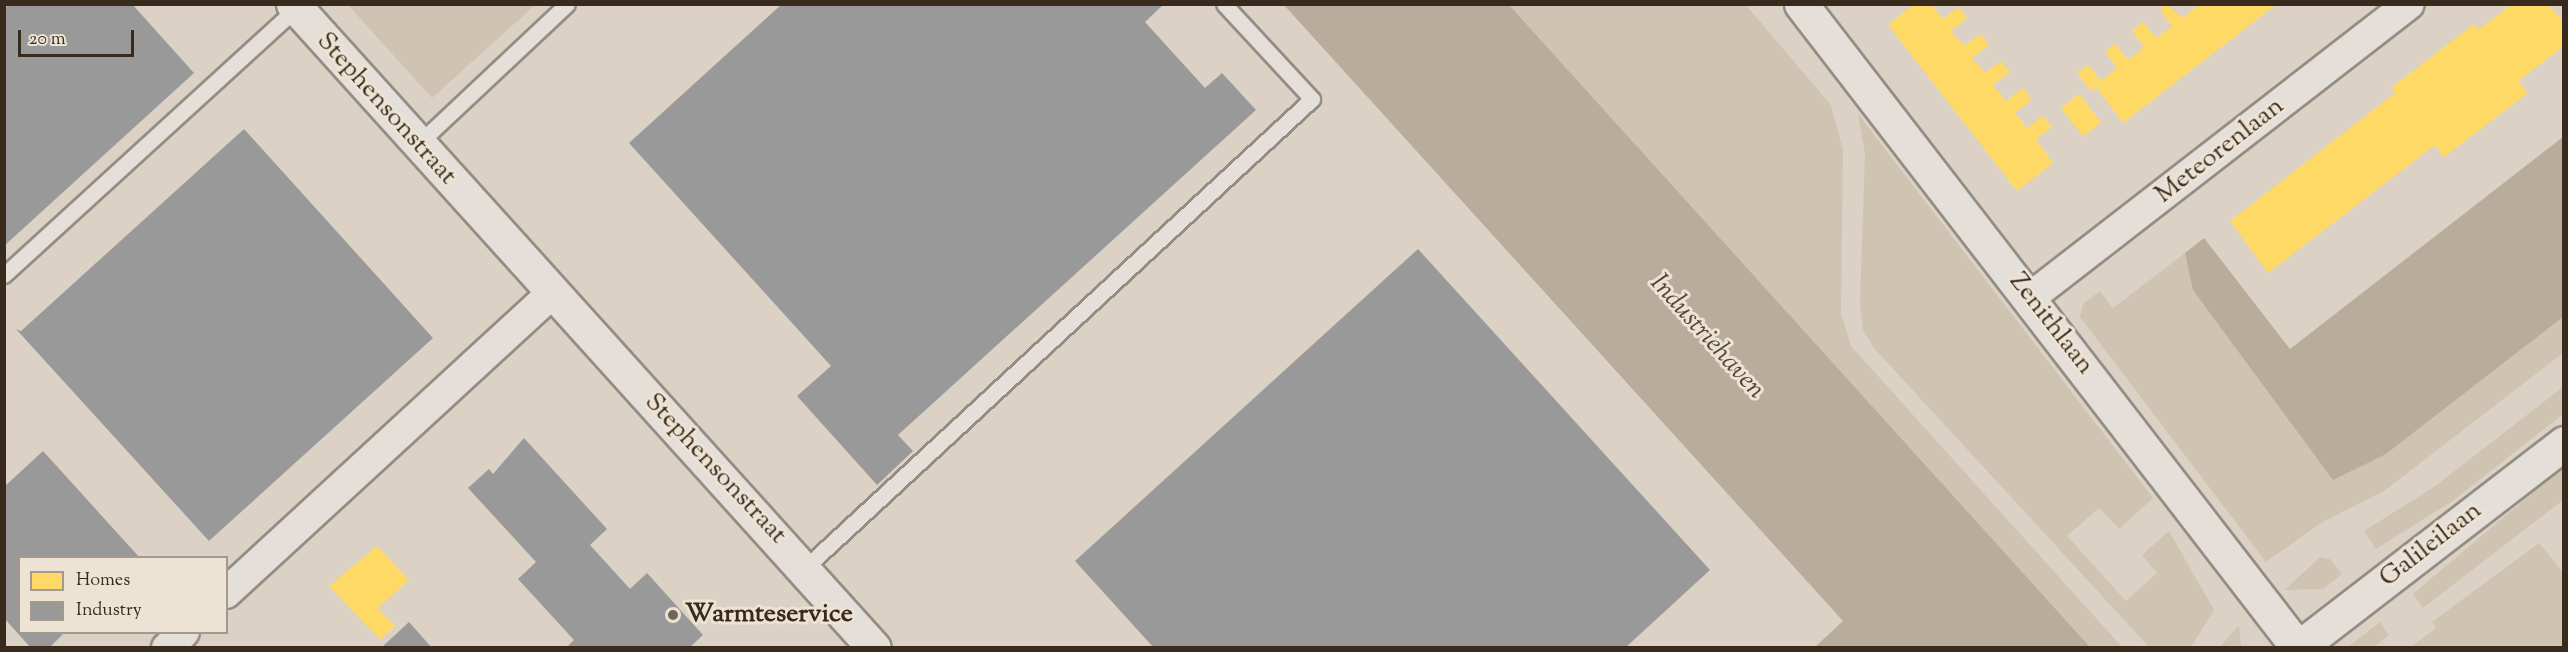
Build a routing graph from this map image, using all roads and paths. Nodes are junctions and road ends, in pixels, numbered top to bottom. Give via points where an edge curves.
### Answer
1 (567, 4) edge
2 (1224, 4) edge
3 (2409, 4) edge
4 (294, 6) edge
5 (1808, 7) edge
6 (418, 144) junction
7 (4, 275) edge
8 (553, 292) junction
9 (2031, 297) junction
10 (2564, 443) edge
11 (806, 567) junction
12 (228, 591) edge
13 (183, 634) edge
14 (167, 648) edge
15 (874, 648) edge
16 (2298, 648) edge

1 - 6 lane
2 - 11 lane via 1311,99
3 - 9 street, Meteorenlaan
4 - 6 street, Stephensonstraat
4 - 7 lane
5 - 9 street, Zenithlaan
6 - 8 street, Stephensonstraat
8 - 11 street, Stephensonstraat
8 - 12 street
9 - 16 street, Zenithlaan
10 - 16 street, Galileilaan
11 - 15 street, Stephensonstraat
13 - 14 street

